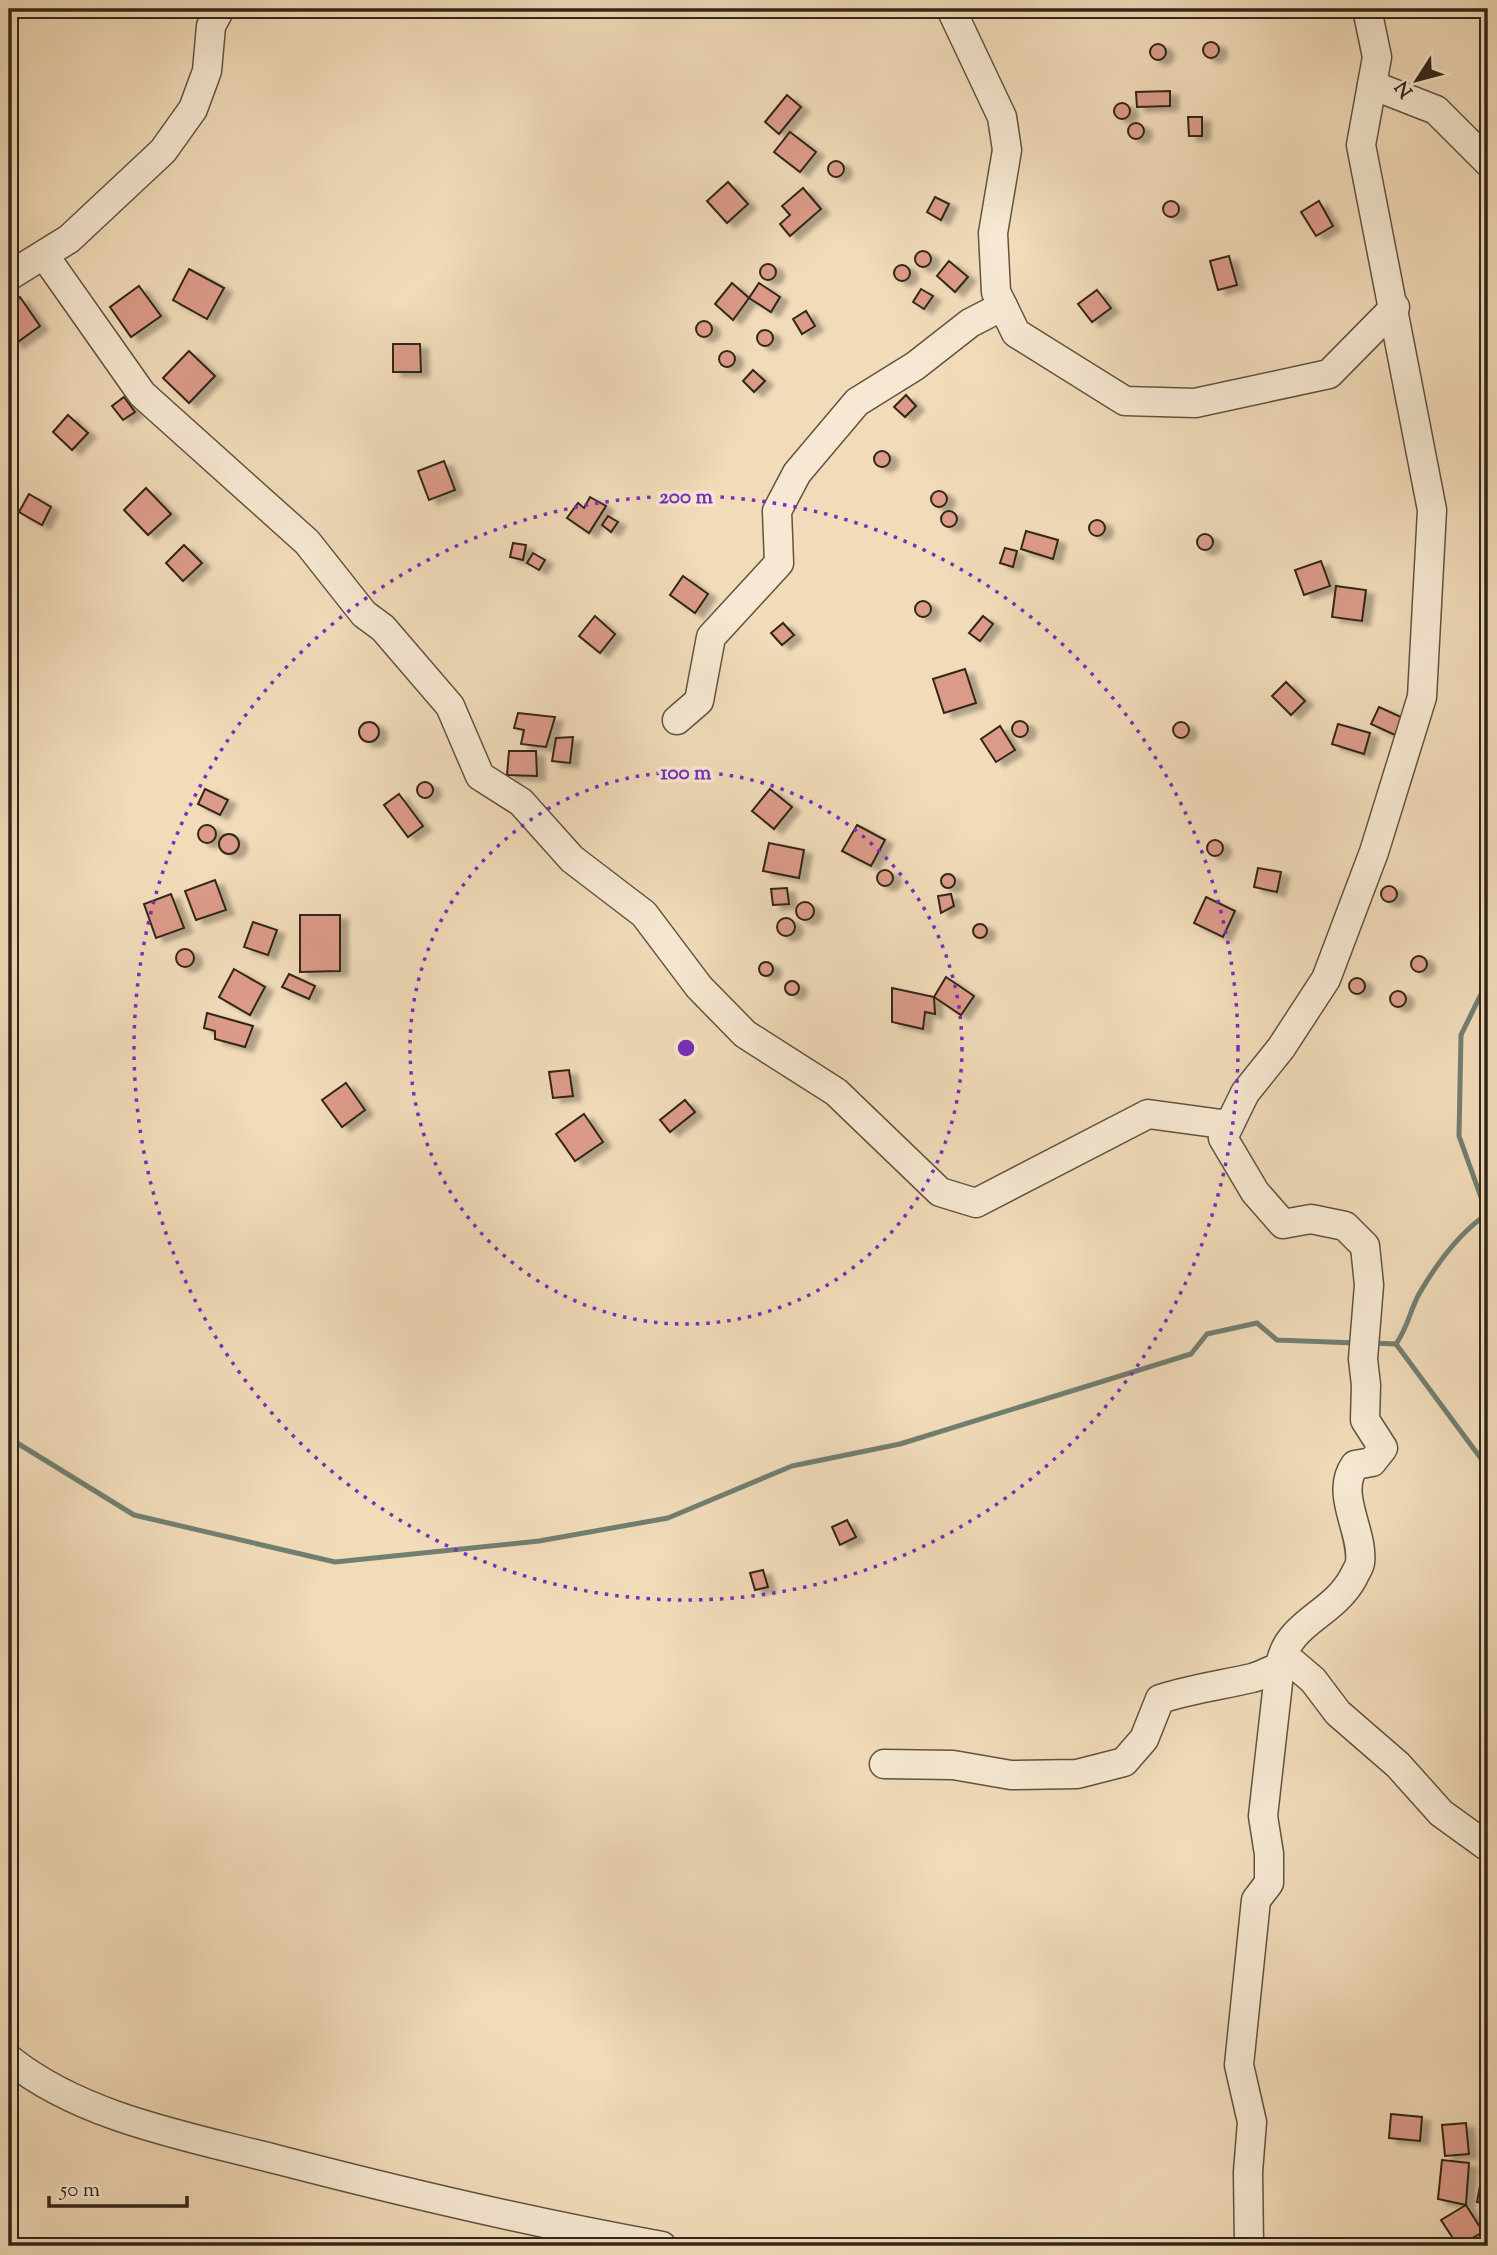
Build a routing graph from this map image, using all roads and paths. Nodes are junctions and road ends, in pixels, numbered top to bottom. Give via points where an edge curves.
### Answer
1 (220, 9) edge
2 (951, 9) edge
3 (1367, 9) edge
4 (1372, 85) junction
5 (1488, 162) edge
6 (44, 255) junction
7 (9, 276) edge
8 (1003, 306) junction
9 (1395, 307) junction
10 (677, 720) dead end
11 (1229, 1125) junction
12 (1280, 1665) junction
13 (884, 1764) dead end
14 (1488, 1847) edge
15 (9, 2059) edge
16 (647, 2245) edge
17 (1250, 2246) edge

1 - 6 street via 211,26 207,71 193,108 163,151 69,239
2 - 8 street via 1002,117 1007,150 993,233 996,292
3 - 4 street via 1377,57
4 - 5 street via 1436,110
4 - 9 street via 1362,145
6 - 7 street
6 - 11 street via 142,394 307,542 364,614 383,628 450,706 480,776 521,802 572,859 644,914 699,987 746,1034 836,1092 940,1192 976,1203 1148,1114
8 - 9 street via 1016,333 1125,401 1195,403 1329,374
8 - 10 street via 857,402 797,473 777,511 779,563 711,637 699,701
9 - 11 street via 1432,510 1422,697 1374,852 1326,979 1245,1093
11 - 12 street via 1223,1138 1255,1192 1283,1224 1311,1219 1345,1226 1365,1246 1370,1285 1363,1359 1365,1420 1383,1448 1372,1462 1355,1465 1348,1474 1360,1564 1344,1593 1283,1647
12 - 13 street via 1255,1677 1196,1687 1160,1699 1144,1739 1124,1762 1077,1774 1011,1775 953,1765
12 - 14 street via 1293,1662 1338,1713 1398,1765 1441,1813
12 - 17 street via 1263,1816 1269,1883 1256,1900 1239,2065 1252,2122
15 - 16 street via 32,2077 134,2123 438,2201

